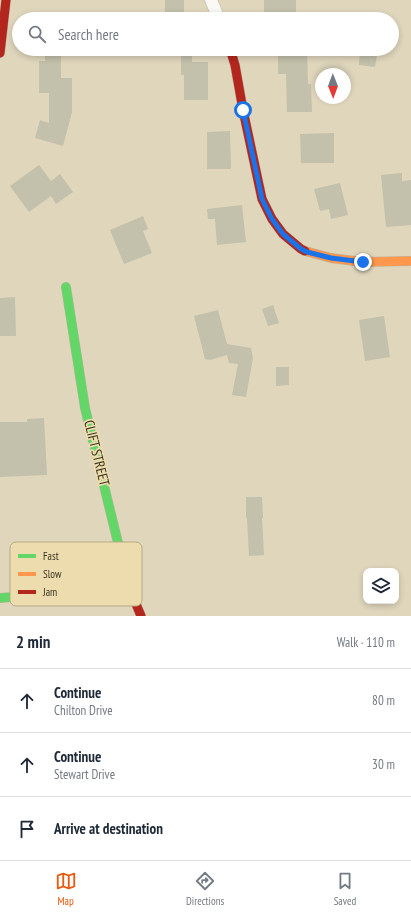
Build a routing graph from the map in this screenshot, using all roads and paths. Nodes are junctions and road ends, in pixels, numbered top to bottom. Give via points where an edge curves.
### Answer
1 (6, 0) edge
2 (211, 0) edge
3 (216, 12) edge
4 (0, 53) edge
5 (232, 56) edge
6 (411, 261) edge
7 (66, 287) dead end
8 (118, 542) edge
9 (10, 597) edge
10 (0, 598) edge
11 (137, 606) edge
12 (141, 616) edge

1 - 4 street
2 - 3 street
5 - 6 street via 262,199 283,234 301,249 331,258 363,262
7 - 8 street, CLIFT STREET via 86,408
9 - 10 street
11 - 12 street, CLIFT STREET

